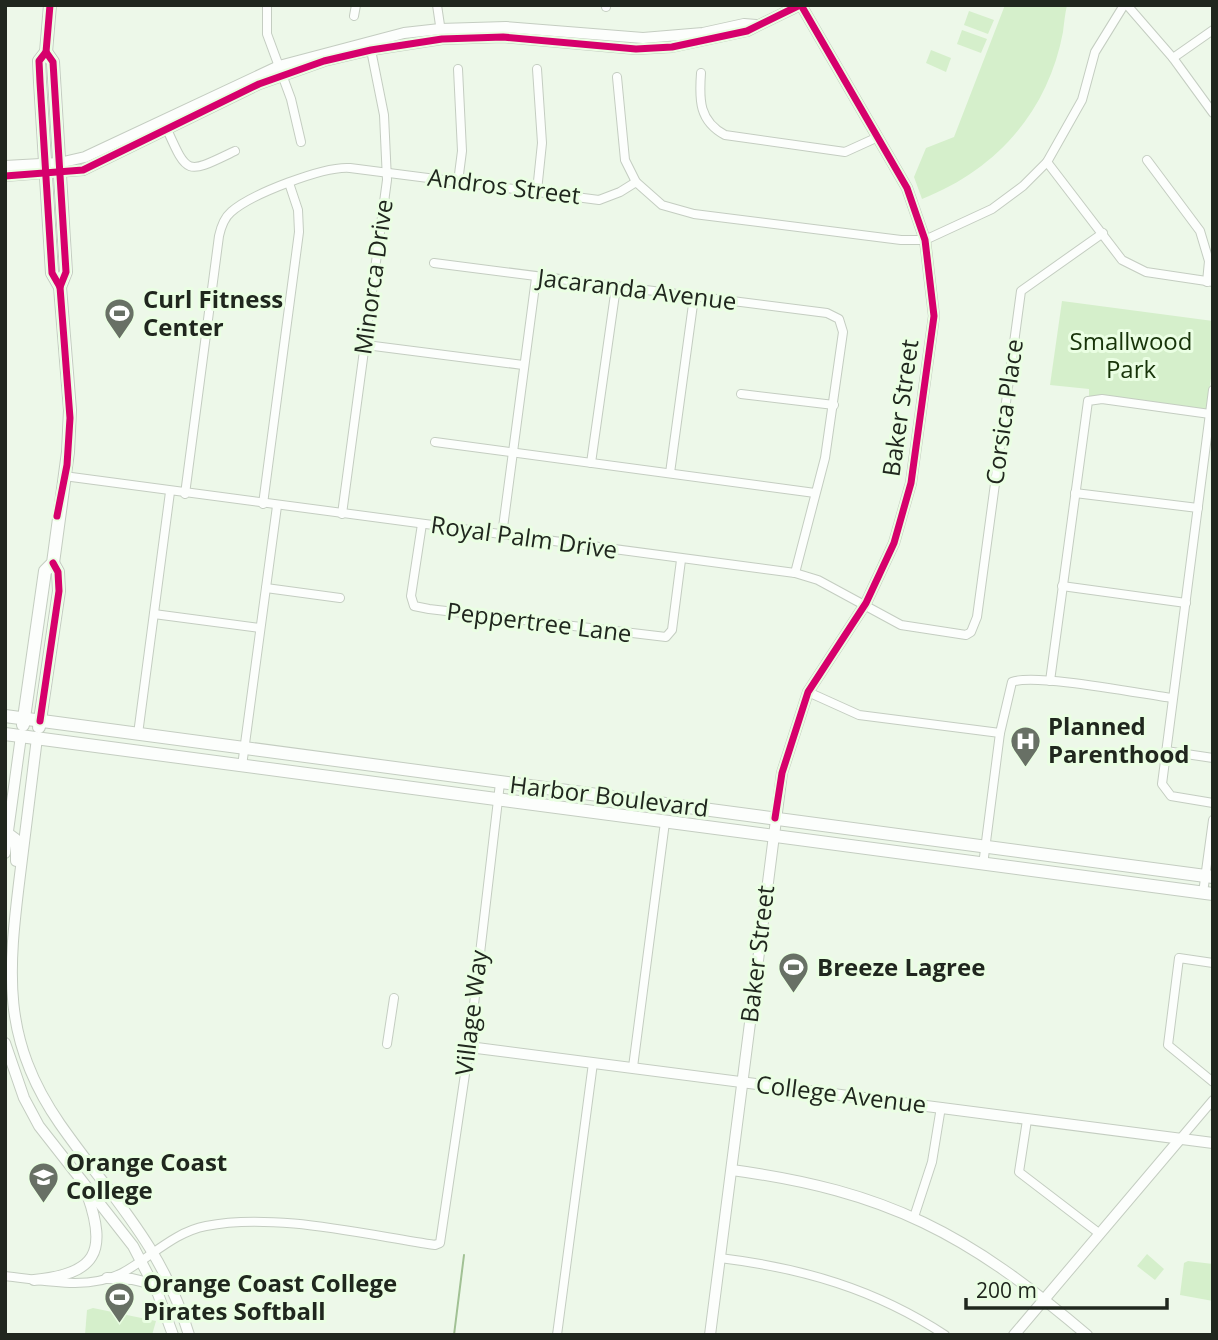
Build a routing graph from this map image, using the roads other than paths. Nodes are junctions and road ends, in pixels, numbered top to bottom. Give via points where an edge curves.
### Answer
1 (50, 5) edge
2 (267, 5) edge
3 (356, 5) edge
4 (438, 5) edge
5 (801, 5) edge
6 (1126, 5) edge
7 (355, 16) dead end
8 (1213, 30) edge
9 (441, 34) junction
10 (370, 45) junction
11 (1173, 58) junction
12 (458, 69) dead end
13 (537, 69) dead end
14 (281, 70) junction
15 (702, 73) dead end
16 (617, 78) dead end
17 (1213, 113) edge
18 (165, 124) junction
19 (878, 137) junction
20 (301, 142) dead end
21 (235, 151) dead end
22 (1147, 160) dead end
23 (1047, 162) junction
24 (5, 166) edge
25 (53, 169) junction
26 (388, 172) junction
27 (5, 176) edge
28 (458, 182) junction
29 (636, 182) junction
30 (289, 183) junction
31 (537, 191) junction
32 (1103, 233) junction
33 (925, 240) junction
34 (434, 262) dead end
35 (536, 278) junction
36 (1210, 282) edge
37 (616, 287) junction
38 (694, 297) junction
39 (366, 345) junction
40 (523, 365) junction
41 (1213, 390) edge
42 (741, 394) dead end
43 (834, 405) junction
44 (1210, 414) junction
45 (435, 442) dead end
46 (513, 454) junction
47 (591, 463) junction
48 (670, 473) junction
49 (64, 476) junction
50 (170, 492) junction
51 (815, 493) junction
52 (1075, 493) junction
53 (185, 494) junction
54 (263, 504) junction
55 (277, 506) junction
56 (1198, 508) junction
57 (342, 514) junction
58 (422, 524) junction
59 (502, 535) junction
60 (681, 560) junction
61 (52, 563) junction
62 (795, 573) junction
63 (1062, 586) junction
64 (266, 589) junction
65 (340, 598) dead end
66 (866, 603) junction
67 (1186, 603) junction
68 (154, 614) junction
69 (260, 628) junction
70 (971, 632) joint
71 (1050, 681) junction
72 (808, 692) junction
73 (1172, 698) junction
74 (5, 716) edge
75 (24, 719) junction
76 (40, 721) junction
77 (1000, 733) junction
78 (5, 734) edge
79 (138, 734) junction
80 (21, 736) junction
81 (37, 738) junction
82 (245, 749) junction
83 (1166, 751) junction
84 (1213, 758) edge
85 (242, 766) junction
86 (500, 783) junction
87 (498, 800) junction
88 (1213, 803) edge
89 (775, 818) junction
90 (1213, 820) edge
91 (665, 822) junction
92 (7, 831) edge
93 (773, 836) junction
94 (985, 846) junction
95 (5, 853) edge
96 (983, 865) junction
97 (1209, 876) edge
98 (5, 893) edge
99 (1208, 894) edge
100 (18, 895) junction
101 (1213, 962) edge
102 (8, 995) edge
103 (394, 998) dead end
104 (5, 1043) edge
105 (387, 1044) dead end
106 (469, 1047) junction
107 (593, 1063) junction
108 (633, 1067) junction
109 (1213, 1082) edge
110 (742, 1083) junction
111 (1213, 1100) edge
112 (941, 1107) junction
113 (1027, 1120) junction
114 (1180, 1139) junction
115 (1213, 1143) edge
116 (732, 1170) junction
117 (83, 1185) junction
118 (915, 1217) junction
119 (1100, 1234) junction
120 (153, 1251) junction
121 (720, 1258) junction
122 (141, 1260) junction
123 (5, 1276) edge
124 (107, 1278) junction
125 (34, 1280) junction
126 (153, 1284) junction
127 (1045, 1299) junction
128 (173, 1335) edge
129 (189, 1335) edge
130 (557, 1335) edge
131 (710, 1335) edge
132 (945, 1335) edge
133 (1014, 1335) edge
134 (1087, 1335) edge

1 - 25 main road via 46,52 39,61
2 - 14 street via 266,29
3 - 7 street
4 - 9 street
5 - 9 street via 747,32 672,47 636,49
5 - 19 street, Baker Street
6 - 11 street
6 - 23 street via 1095,52 1082,100
8 - 11 street
9 - 10 street
10 - 14 street
10 - 26 street, Minorca Drive via 384,115
11 - 17 street
12 - 28 street via 462,151
13 - 31 street via 542,143
14 - 18 street
14 - 20 street
15 - 19 street via 701,108 709,124 725,135 845,152
16 - 29 street via 625,160
18 - 21 street via 189,168 200,168
18 - 25 street via 83,170
19 - 33 street, Baker Street via 906,188
22 - 36 street via 1200,231
23 - 32 street
23 - 33 street via 992,209
24 - 25 street
25 - 27 street
25 - 49 main road via 66,272 60,287 70,410
26 - 28 street, Andros Street
26 - 30 street, Andros Street via 337,168
26 - 39 street, Minorca Drive
28 - 31 street, Andros Street
29 - 31 street, Andros Street via 599,200
29 - 33 street via 662,205 694,214
30 - 53 street, Andros Street via 234,209 224,221
30 - 54 street via 299,232
32 - 36 street via 1122,260 1146,272
32 - 70 street, Corsica Place via 1021,291 977,617
33 - 66 street, Baker Street via 934,316 911,483 894,543
34 - 35 street, Jacaranda Avenue
35 - 37 street, Jacaranda Avenue
35 - 40 street
37 - 38 street, Jacaranda Avenue
37 - 47 street
38 - 43 street, Jacaranda Avenue via 827,313 839,319 843,332
38 - 48 street
39 - 40 street
39 - 57 street, Minorca Drive
40 - 46 street
41 - 44 street
42 - 43 street
43 - 51 street
44 - 52 street via 1088,401
44 - 56 street
45 - 46 street
46 - 47 street
46 - 59 street
47 - 48 street
48 - 51 street
49 - 50 street, Royal Palm Drive
49 - 61 main road
50 - 53 street, Royal Palm Drive
50 - 68 street
51 - 62 street
52 - 56 street
52 - 63 street
53 - 54 street, Royal Palm Drive
54 - 55 street, Royal Palm Drive
55 - 57 street, Royal Palm Drive
55 - 64 street
56 - 67 street
57 - 58 street, Royal Palm Drive
58 - 59 street, Royal Palm Drive
58 - 60 street, Peppertree Lane via 411,596 414,606 429,609 666,637 672,630
59 - 60 street, Royal Palm Drive
60 - 62 street, Royal Palm Drive
61 - 75 main road via 45,571
61 - 76 main road via 58,572 59,591
62 - 66 street, Royal Palm Drive
63 - 67 street
63 - 71 street
64 - 65 street
64 - 69 street
66 - 70 street, Royal Palm Drive via 901,625 958,635
66 - 72 street, Baker Street
67 - 73 street
68 - 69 street
68 - 79 street
69 - 82 street
71 - 73 street
71 - 77 street via 1012,681
72 - 77 street via 859,715
72 - 89 street, Baker Street via 782,773
73 - 83 street
74 - 75 main road, Harbor Boulevard
75 - 76 main road, Harbor Boulevard
75 - 80 main road
76 - 79 main road, Harbor Boulevard
76 - 81 main road
77 - 94 street
78 - 80 main road, Harbor Boulevard
79 - 82 main road, Harbor Boulevard
80 - 81 main road, Harbor Boulevard
80 - 92 street
81 - 85 main road, Harbor Boulevard
81 - 100 street
82 - 85 street
82 - 86 main road, Harbor Boulevard
83 - 84 street
83 - 88 street via 1162,784 1171,796
85 - 87 main road, Harbor Boulevard
86 - 87 street, Village Way
86 - 89 main road, Harbor Boulevard
87 - 91 main road, Harbor Boulevard
87 - 106 street, Village Way
89 - 93 street, Baker Street
89 - 94 main road, Harbor Boulevard
90 - 97 street
91 - 93 main road, Harbor Boulevard
91 - 108 street
92 - 95 street
92 - 100 street via 16,839 13,879
93 - 96 main road, Harbor Boulevard
93 - 110 street, Baker Street
94 - 96 street
94 - 97 main road, Harbor Boulevard
96 - 99 main road, Harbor Boulevard
97 - 99 street
98 - 100 street
100 - 102 street
101 - 109 street via 1179,958 1168,1045
102 - 120 street via 39,1089
103 - 105 street
104 - 117 street via 34,1117
106 - 107 street, College Avenue
106 - 120 street, Village Way via 440,1243 230,1221 201,1227
107 - 108 street, College Avenue
107 - 130 street
108 - 110 street, College Avenue
110 - 112 street, College Avenue
110 - 116 street, Baker Street
111 - 114 street
112 - 113 street, College Avenue
112 - 118 street via 932,1162
113 - 114 street, College Avenue
113 - 119 street via 1019,1172
114 - 115 street, College Avenue
114 - 119 street
116 - 118 street via 826,1186
116 - 121 street, Baker Street
117 - 122 street
117 - 125 street via 98,1233 90,1259 65,1277
118 - 127 street via 976,1249
119 - 127 street
120 - 122 street
120 - 129 street
121 - 131 street, Baker Street
121 - 132 street via 829,1279 887,1301
122 - 124 street
122 - 126 street
123 - 125 street
124 - 125 street
124 - 126 street
126 - 128 street
127 - 133 street
127 - 134 street

